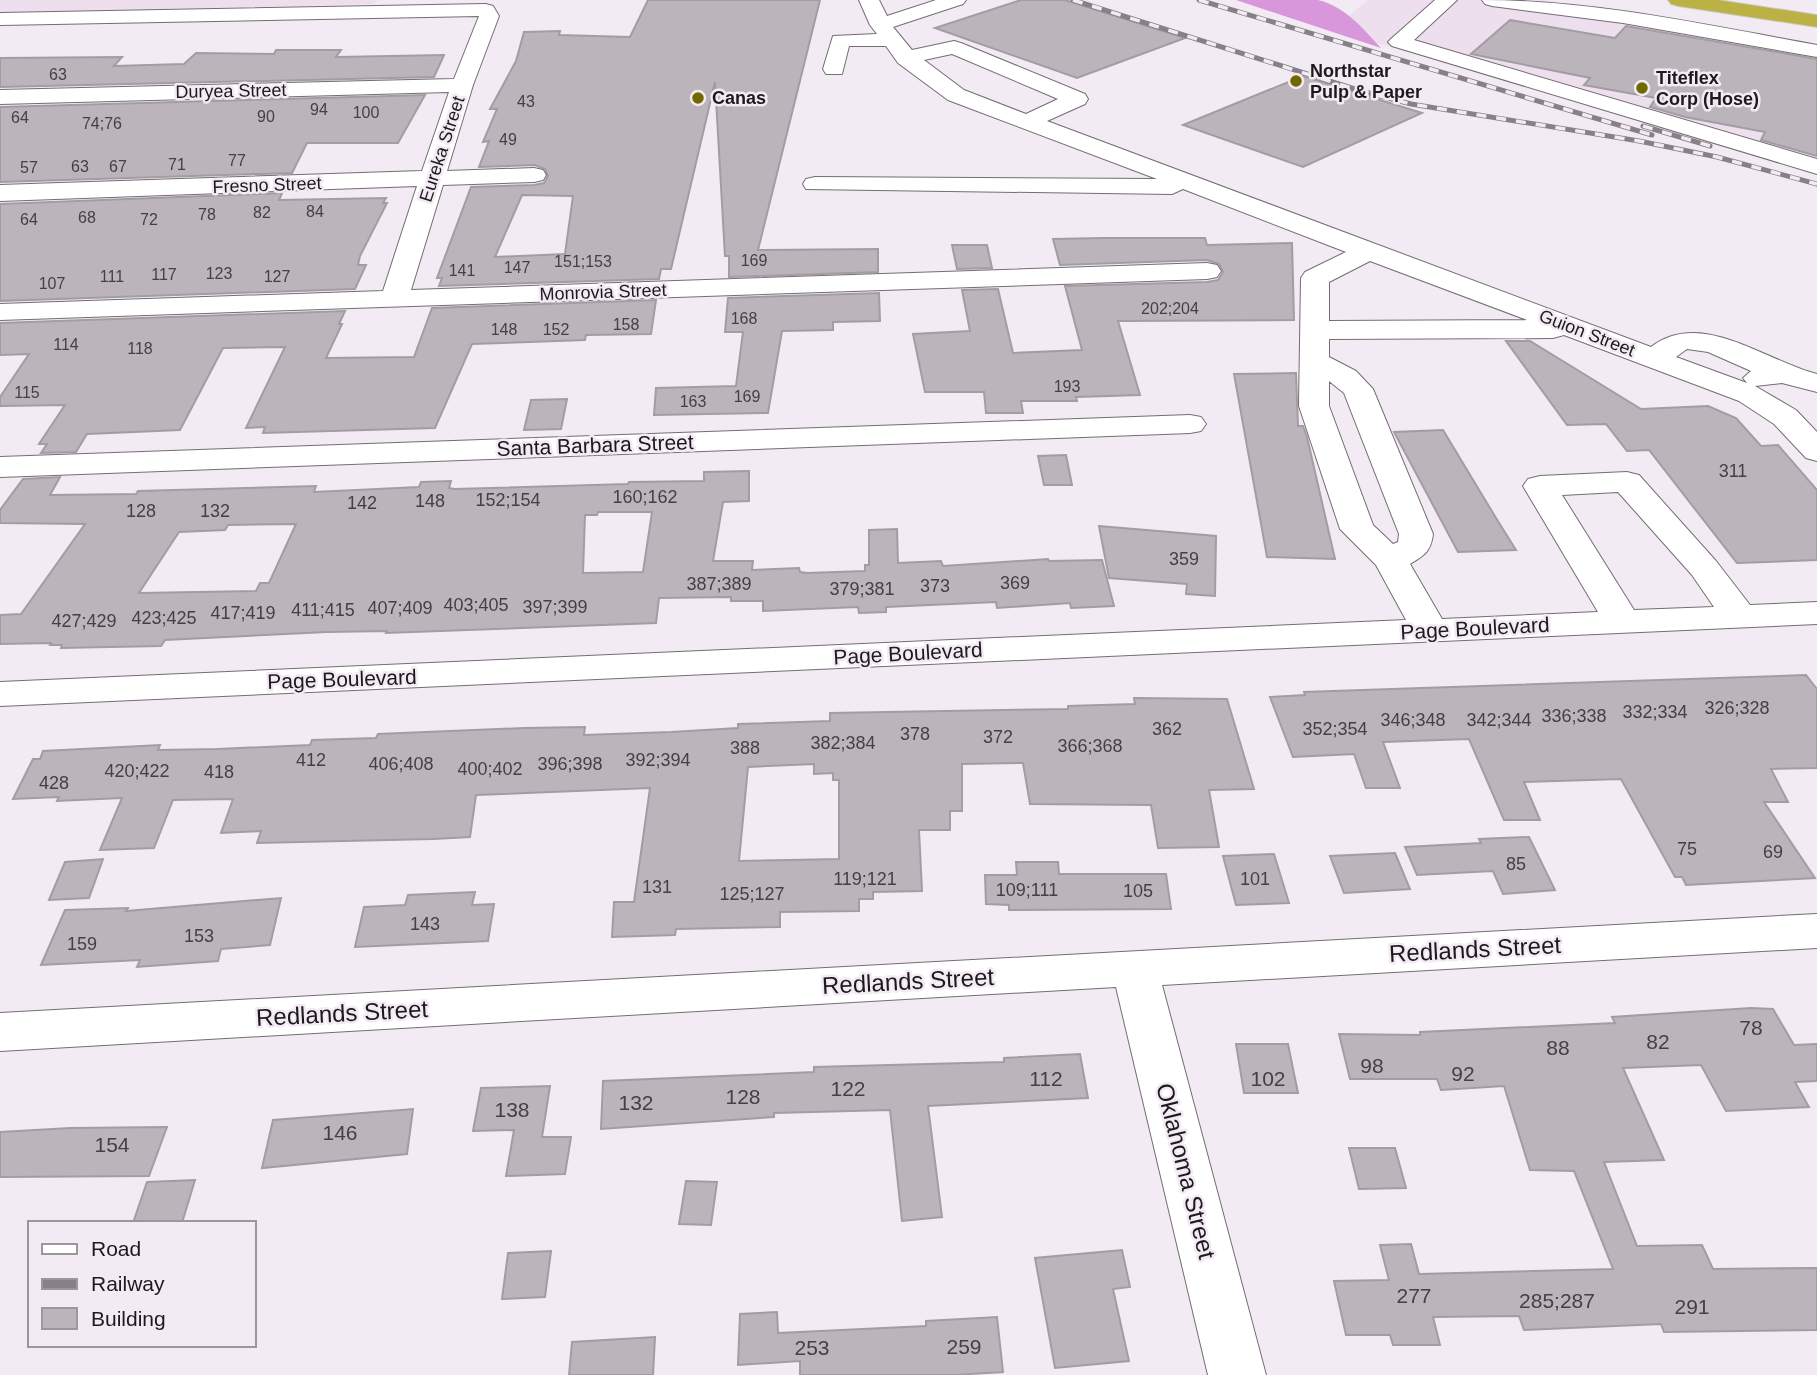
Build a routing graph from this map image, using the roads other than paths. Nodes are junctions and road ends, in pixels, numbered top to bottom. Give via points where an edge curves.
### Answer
1 (37, 0) edge
2 (870, 0) edge
3 (956, 0) edge
4 (1447, 0) edge
5 (1492, 0) edge
6 (1678, 0) edge
7 (1787, 0) edge
8 (1817, 5) edge
9 (298, 6) edge
10 (268, 7) edge
11 (8, 19) edge
12 (480, 19) junction
13 (1817, 21) edge
14 (885, 32) junction
15 (377, 33) dead end
16 (1817, 51) edge
17 (906, 58) junction
18 (834, 69) dead end
19 (462, 85) junction
20 (0, 97) edge
21 (1027, 122) junction
22 (1817, 166) edge
23 (534, 175) dead end
24 (431, 179) junction
25 (815, 184) dead end
26 (1199, 187) junction
27 (0, 193) edge
28 (1368, 251) junction
29 (1207, 271) dead end
30 (394, 300) junction
31 (0, 312) edge
32 (1576, 329) junction
33 (1313, 345) junction
34 (1655, 359) junction
35 (1783, 374) junction
36 (1817, 383) edge
37 (1737, 390) junction
38 (1190, 424) dead end
39 (1817, 451) edge
40 (0, 467) edge
41 (1390, 560) junction
42 (1817, 613) edge
43 (1740, 616) junction
44 (1622, 621) junction
45 (1430, 630) junction
46 (0, 694) edge
47 (1817, 930) edge
48 (1134, 968) junction
49 (0, 1032) edge
50 (1237, 1375) edge

1 - 11 street
2 - 14 street, Guion Street
3 - 14 street
4 - 22 street via 1399,42
5 - 16 street via 1623,17
6 - 13 highway
7 - 8 highway
9 - 10 street
9 - 12 street
10 - 11 street
12 - 15 street
12 - 19 street, Eureka Street
14 - 17 street, Guion Street
14 - 18 street via 840,40
17 - 21 street, Guion Street via 956,95
17 - 21 street via 954,47 1077,99
19 - 20 street, Duryea Street
19 - 24 street, Eureka Street
21 - 26 street, Guion Street
23 - 24 street, Fresno Street
24 - 27 street, Fresno Street
24 - 30 street, Eureka Street
25 - 26 street
26 - 28 street, Guion Street
28 - 32 street, Guion Street
28 - 33 street via 1315,278
29 - 30 street, Monrovia Street
30 - 31 street, Monrovia Street
32 - 33 street
32 - 34 street, Guion Street
33 - 41 street via 1314,406 1357,529
33 - 41 street via 1358,389 1416,534 1414,547
34 - 35 street via 1691,340
34 - 37 street, Guion Street
35 - 36 street
35 - 37 street via 1757,379
37 - 39 street, Guion Street via 1785,416
38 - 40 street, Santa Barbara Street
41 - 45 street
42 - 43 street, Page Boulevard
43 - 44 street, Page Boulevard
43 - 44 street via 1627,482 1540,486
44 - 45 street, Page Boulevard
45 - 46 street, Page Boulevard
47 - 48 street, Redlands Street
48 - 49 street, Redlands Street
48 - 50 street, Oklahoma Street

